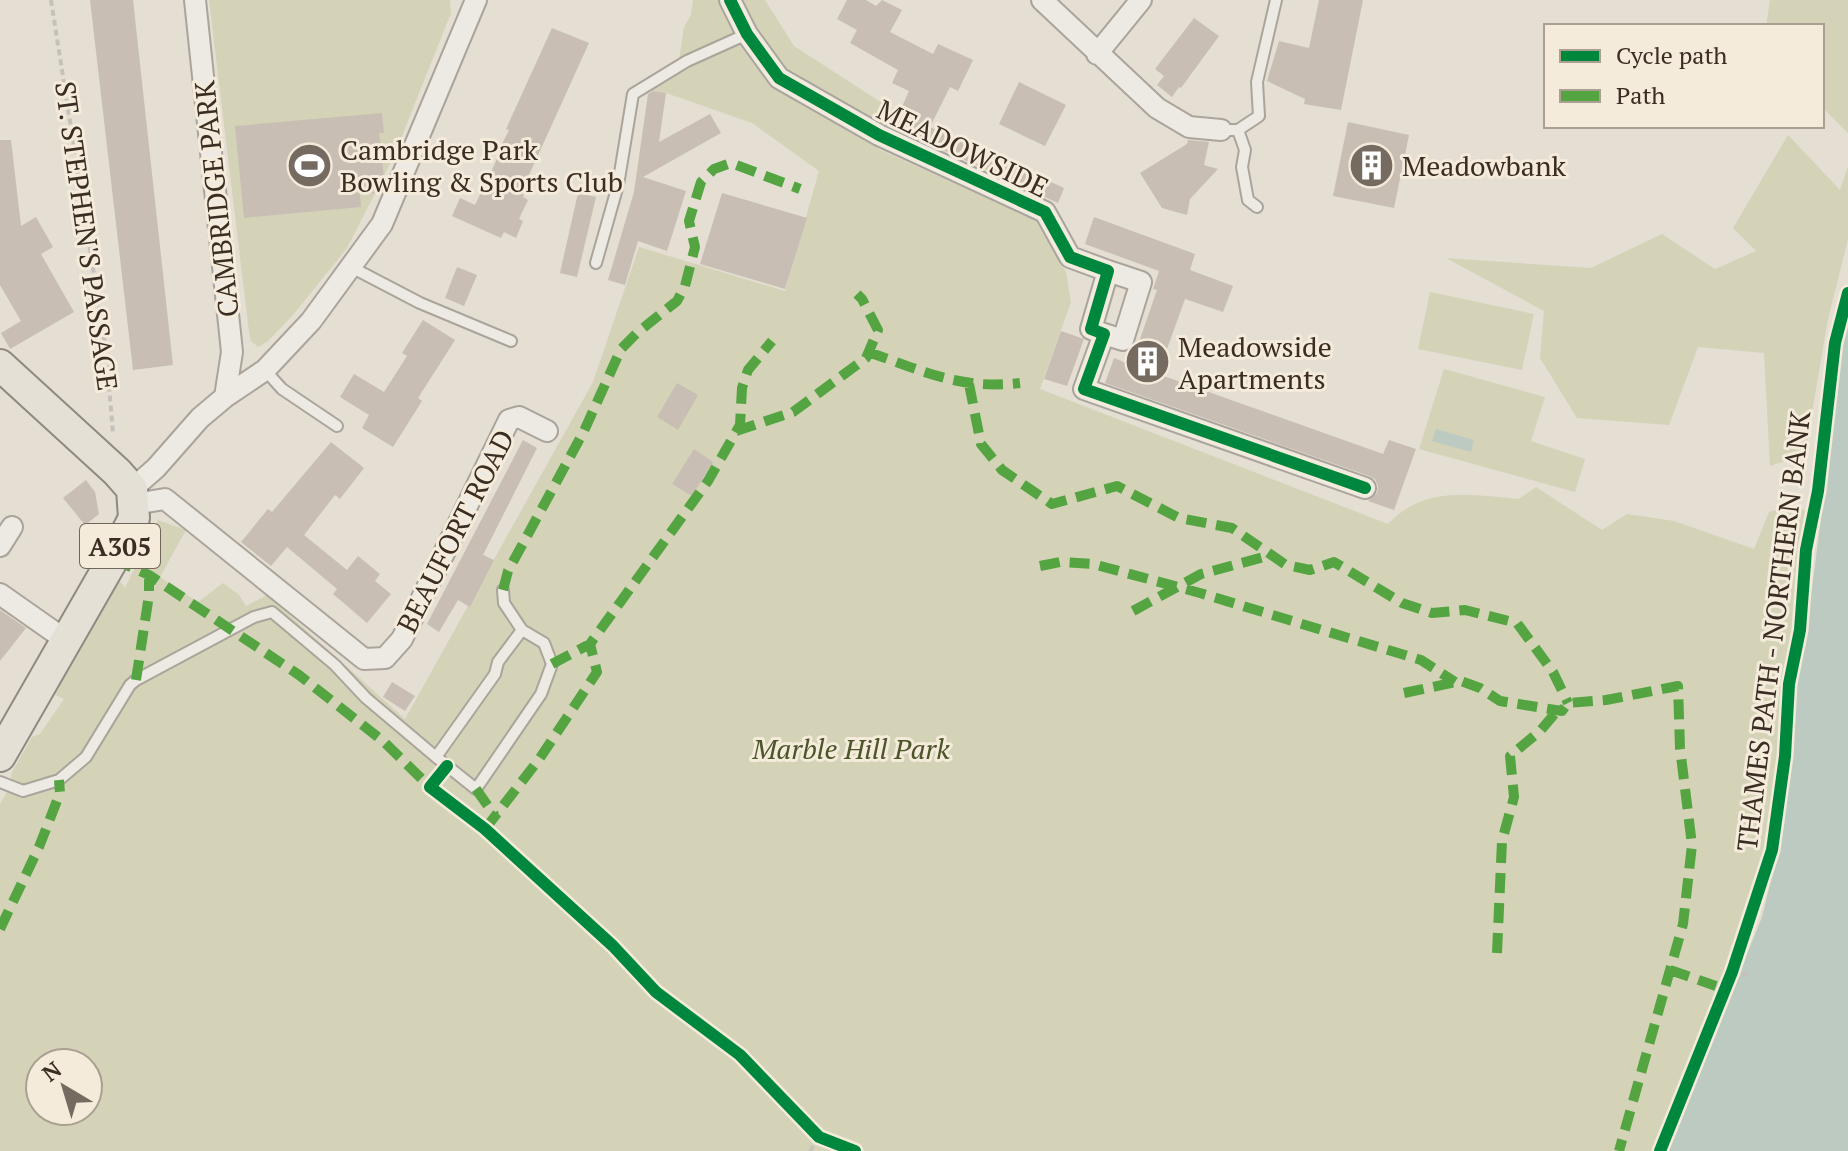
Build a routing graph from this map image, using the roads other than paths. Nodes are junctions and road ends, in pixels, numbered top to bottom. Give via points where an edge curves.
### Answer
1 (195, 0) edge
2 (476, 0) edge
3 (730, 0) edge
4 (1042, 0) edge
5 (1141, 0) edge
6 (1276, 0) edge
7 (747, 34) junction
8 (1097, 54) junction
9 (1229, 130) junction
10 (1257, 207) dead end
11 (596, 263) dead end
12 (351, 267) junction
13 (1108, 271) junction
14 (1104, 334) junction
15 (511, 341) dead end
16 (0, 365) edge
17 (265, 370) junction
18 (225, 397) junction
19 (337, 426) dead end
20 (547, 431) dead end
21 (128, 488) junction
22 (1365, 488) dead end
23 (12, 527) dead end
24 (0, 546) edge
25 (503, 590) dead end
26 (0, 594) edge
27 (522, 630) junction
28 (67, 641) junction
29 (0, 756) edge
30 (436, 757) junction
31 (0, 782) edge

1 - 18 street, CAMBRIDGE PARK via 232,352
2 - 12 street via 382,224
3 - 7 street, MEADOWSIDE
4 - 8 street
5 - 8 street
6 - 9 lane via 1257,82 1259,116
7 - 11 lane via 687,61 633,94 618,185
7 - 13 street, MEADOWSIDE via 779,78 879,135 1045,212 1070,257
8 - 9 street via 1157,108 1189,127
9 - 10 lane via 1245,150 1242,167 1248,200
12 - 15 lane
12 - 17 street
13 - 14 street via 1091,329
13 - 14 street, MEADOWSIDE via 1141,282 1123,340
14 - 22 street via 1084,389
16 - 21 main road
17 - 18 street
17 - 19 lane via 282,389
18 - 21 street via 156,468
20 - 21 street, BEAUFORT ROAD via 519,417 509,420 402,639 385,658 364,659 165,499
21 - 28 main road, A305 via 134,518
23 - 24 street
25 - 27 lane via 504,603
26 - 28 street
27 - 30 lane
27 - 30 lane via 544,643 552,664 541,694 476,789
28 - 29 main road, A305
30 - 31 lane via 272,612 136,680 86,757 59,780 23,791

